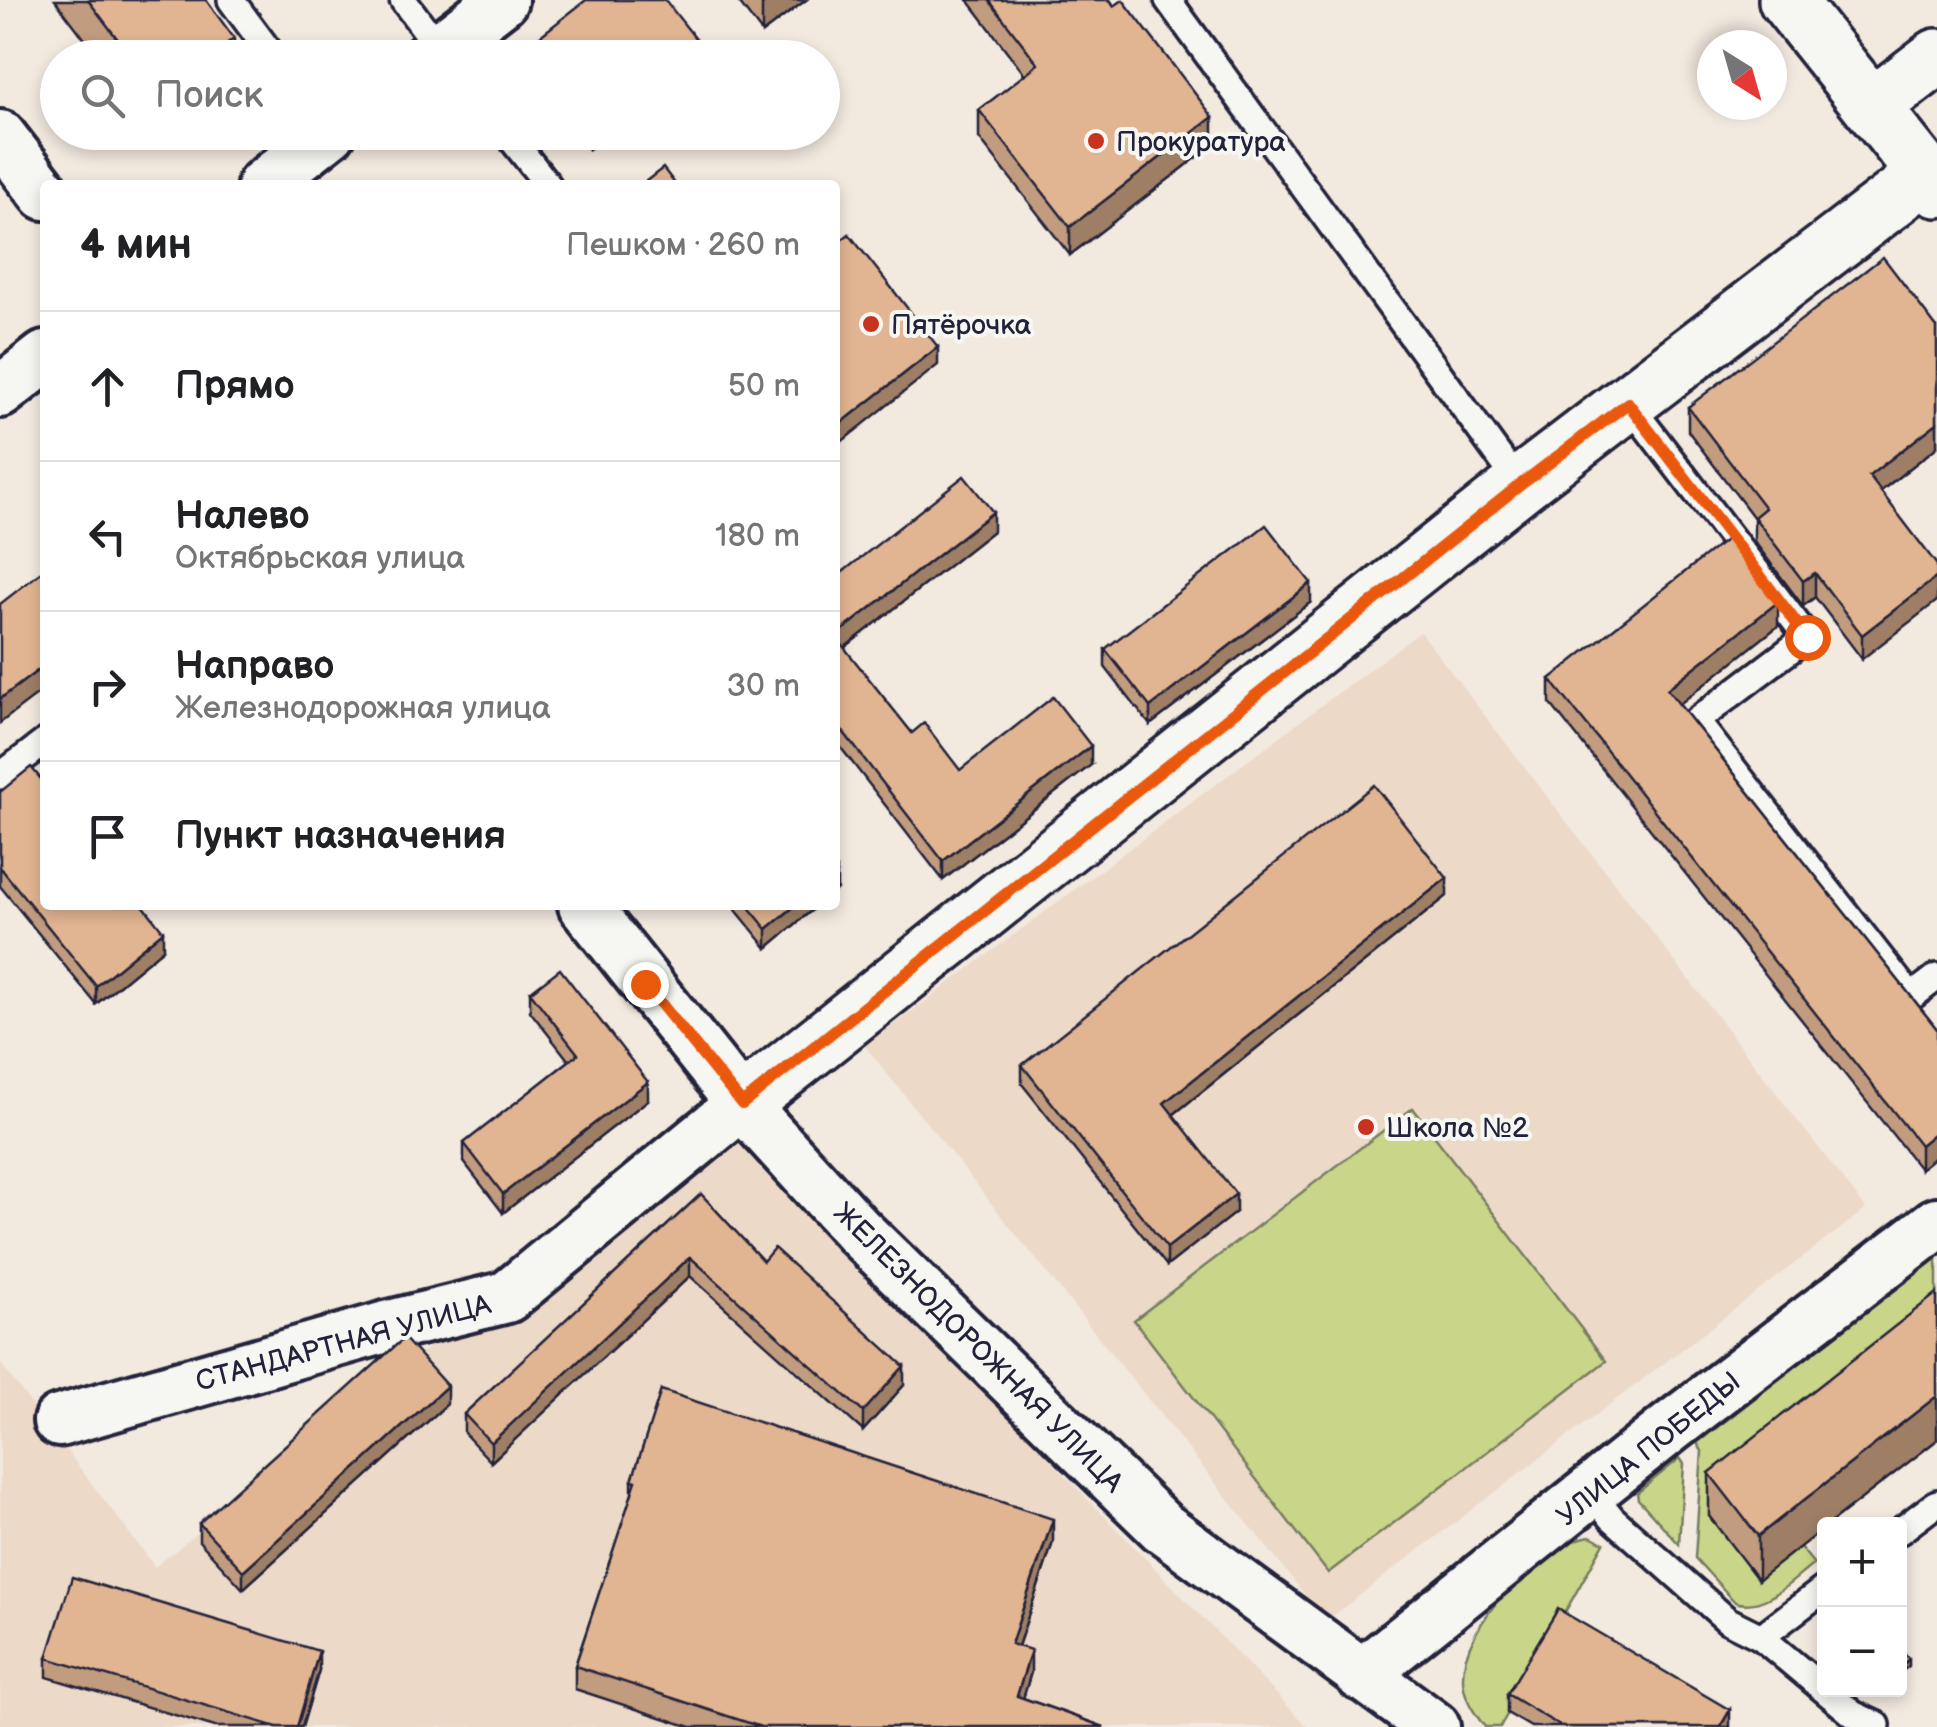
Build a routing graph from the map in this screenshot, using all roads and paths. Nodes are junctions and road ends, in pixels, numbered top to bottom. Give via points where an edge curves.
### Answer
1 (231, 0) edge
2 (403, 0) edge
3 (502, 0) edge
4 (1168, 0) edge
5 (1787, 0) edge
6 (261, 40) edge
7 (429, 40) edge
8 (455, 40) edge
9 (1937, 56) edge
10 (1872, 107) junction
11 (0, 136) edge
12 (307, 150) edge
13 (520, 150) edge
14 (269, 180) edge
15 (544, 180) edge
16 (1931, 182) edge
17 (40, 188) edge
18 (40, 361) edge
19 (0, 392) edge
20 (1628, 403) junction
21 (1520, 485) junction
22 (40, 746) edge
23 (0, 776) edge
24 (588, 910) edge
25 (1937, 977) edge
26 (742, 1104) junction
27 (1937, 1222) edge
28 (60, 1421) dead end
29 (1592, 1493) junction
30 (1937, 1503) edge
31 (1907, 1526) edge
32 (1817, 1594) edge
33 (1761, 1638) junction
34 (1361, 1675) junction
35 (1877, 1725) edge
36 (1434, 1727) edge

1 - 6 lane
2 - 7 lane
3 - 8 street
4 - 21 lane
5 - 10 street
9 - 10 street
10 - 16 street
11 - 17 street
12 - 14 street
13 - 15 lane
16 - 20 street
18 - 19 street
20 - 21 street
20 - 25 lane via 1807,637 1696,721 1911,997
21 - 26 street
22 - 23 lane
24 - 26 street, ЖЕЛЕЗНОДОРОЖНАЯ УЛИЦА
26 - 28 street, СТАНДАРТНАЯ УЛИЦА via 507,1297
26 - 34 street, ЖЕЛЕЗНОДОРОЖНАЯ УЛИЦА via 858,1230 1162,1527
27 - 29 street, УЛИЦА ПОБЕДЫ
29 - 33 lane via 1726,1620
29 - 34 street, УЛИЦА ПОБЕДЫ
30 - 31 lane
32 - 33 lane
33 - 35 lane via 1852,1714
34 - 36 street, ЖЕЛЕЗНОДОРОЖНАЯ УЛИЦА

